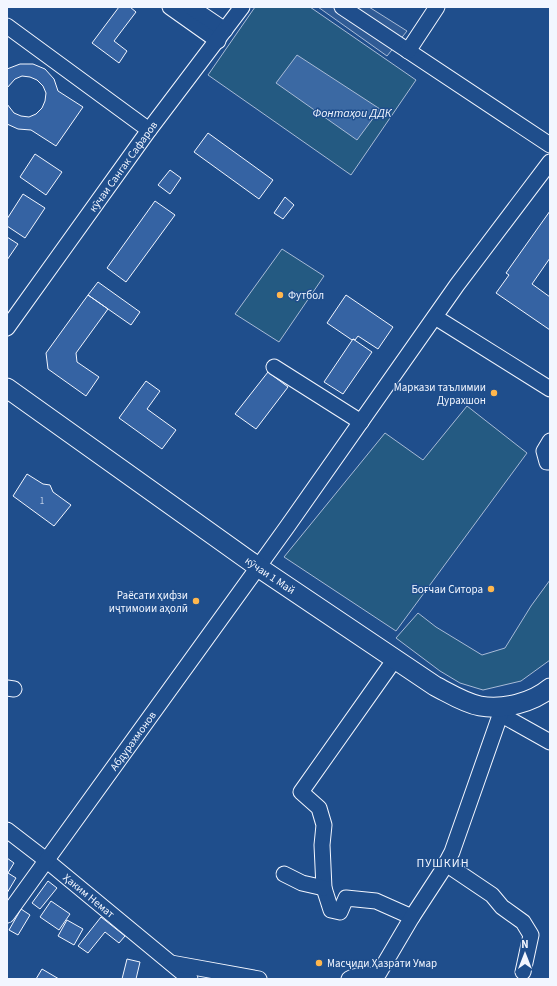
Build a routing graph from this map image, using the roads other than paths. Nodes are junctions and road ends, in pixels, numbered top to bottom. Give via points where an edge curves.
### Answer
1 (170, 7) edge
2 (191, 7) edge
3 (242, 7) edge
4 (342, 7) edge
5 (437, 7) edge
6 (7, 26) edge
7 (221, 35) junction
8 (408, 51) junction
9 (149, 130) junction
10 (550, 145) edge
11 (550, 162) edge
12 (435, 317) junction
13 (7, 328) edge
14 (274, 367) dead end
15 (7, 388) edge
16 (550, 389) edge
17 (361, 422) junction
18 (550, 441) edge
19 (550, 462) edge
20 (258, 566) junction
21 (395, 659) junction
22 (550, 688) edge
23 (502, 710) junction
24 (550, 742) edge
25 (7, 830) edge
26 (46, 860) junction
27 (446, 864) junction
28 (284, 874) dead end
29 (324, 888) junction
30 (7, 915) edge
31 (412, 917) junction
32 (170, 963) junction
33 (523, 972) dead end
34 (190, 979) edge
35 (259, 979) edge
36 (349, 979) edge

1 - 7 street
2 - 7 street
3 - 7 street, кӯчаи Сангак Сафаров
4 - 8 street
5 - 8 street
6 - 9 street
7 - 9 street, кӯчаи Сангак Сафаров
8 - 10 street
9 - 13 street, кӯчаи Сангак Сафаров
11 - 12 street, Абдурахмонов
12 - 16 street
12 - 17 street, Абдурахмонов
14 - 17 street
15 - 20 main road, кӯчаи 1 Май
17 - 20 street, Абдурахмонов
18 - 19 street via 544,451 547,462
20 - 21 main road, кӯчаи 1 Май
20 - 26 street, Абдурахмонов
21 - 23 main road, кӯчаи 1 Май via 435,686 457,697 480,706
21 - 29 street via 302,792 319,808 324,824
22 - 23 main road, кӯчаи 1 Май via 542,694
23 - 24 street
23 - 27 street via 470,806
25 - 26 street, Ҳаким Немат
26 - 30 street, Абдурахмонов
26 - 32 street, Ҳаким Немат
27 - 31 street
27 - 33 street via 492,895 502,907 523,922 531,934
28 - 29 street via 302,884
29 - 31 street via 331,910 340,912 346,898 376,901
31 - 36 street via 379,973 372,976 355,975
32 - 34 street, Ҳаким Немат
32 - 35 street

